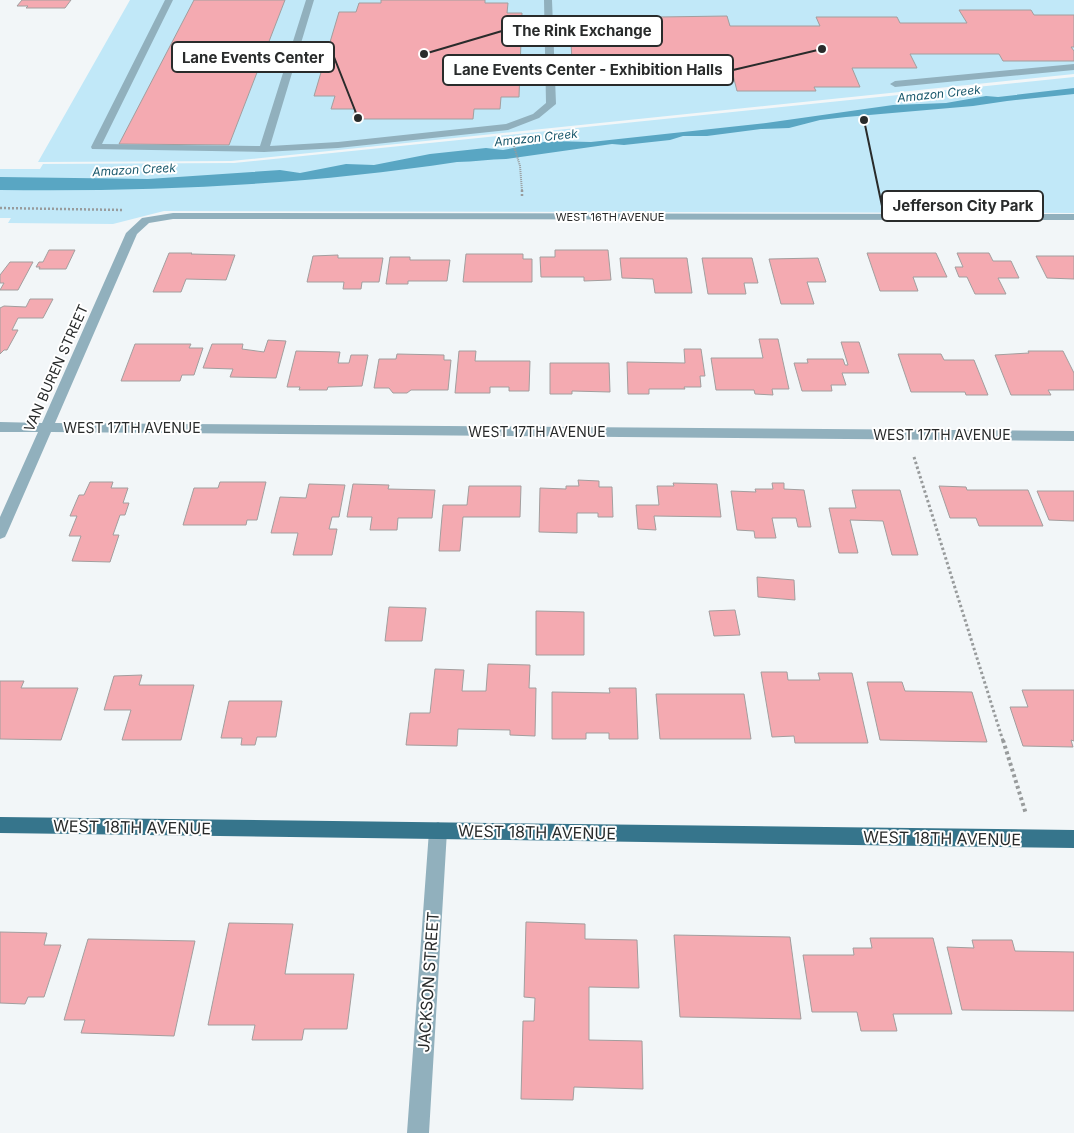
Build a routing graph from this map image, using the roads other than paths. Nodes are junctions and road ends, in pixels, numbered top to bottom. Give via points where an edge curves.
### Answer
1 (169, 0) edge
2 (310, 0) edge
3 (548, 0) edge
4 (1074, 67) edge
5 (895, 84) dead end
6 (264, 149) junction
7 (1074, 217) edge
8 (146, 220) joint
9 (0, 427) edge
10 (46, 428) junction
11 (1074, 436) edge
12 (0, 533) edge
13 (0, 825) edge
14 (438, 831) junction
15 (1074, 840) edge
16 (418, 1133) edge

1 - 6 street via 96,148
2 - 6 street
3 - 6 street via 551,104 536,116 508,127 338,145
4 - 5 street
7 - 8 street, WEST 16TH AVENUE via 173,216
8 - 10 street, VAN BUREN STREET via 132,233
9 - 10 street, WEST 17TH AVENUE
10 - 11 street, WEST 17TH AVENUE
10 - 12 street, VAN BUREN STREET
13 - 14 main road, WEST 18TH AVENUE
14 - 15 main road, WEST 18TH AVENUE
14 - 16 street, JACKSON STREET

